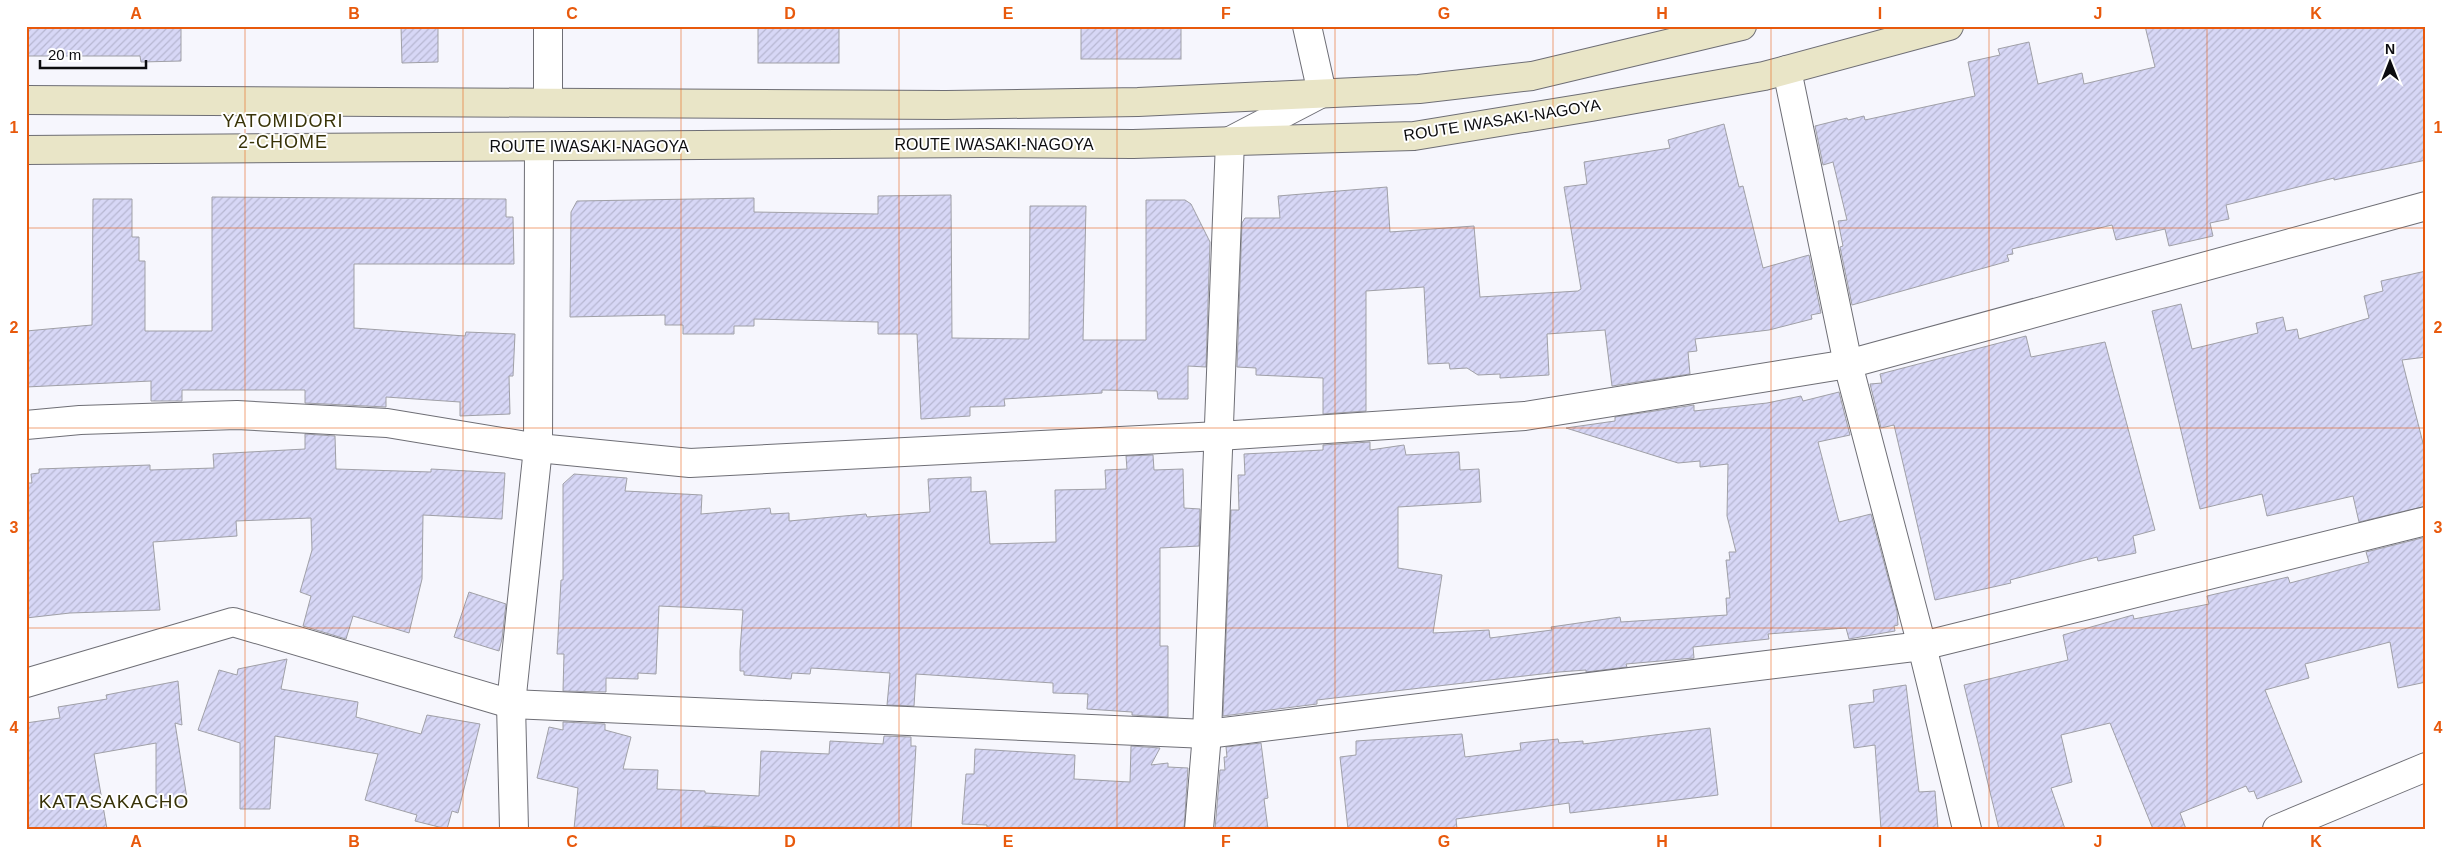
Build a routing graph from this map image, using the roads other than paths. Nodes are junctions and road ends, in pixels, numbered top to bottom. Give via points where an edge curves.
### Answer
1 (548, 26) edge
2 (1307, 26) edge
3 (1742, 26) edge
4 (1949, 26) edge
5 (1787, 70) junction
6 (1322, 93) junction
7 (26, 100) edge
8 (548, 102) junction
9 (1230, 141) junction
10 (539, 147) junction
11 (26, 150) edge
12 (2426, 206) edge
13 (1848, 364) junction
14 (26, 425) edge
15 (1219, 436) junction
16 (538, 448) junction
17 (2426, 521) edge
18 (1922, 646) junction
19 (26, 683) edge
20 (511, 704) junction
21 (1207, 734) junction
22 (2426, 766) edge
23 (514, 829) edge
24 (1199, 829) edge
25 (1967, 829) edge
26 (2277, 829) edge

1 - 8 street
2 - 6 street
3 - 6 main road via 1532,76 1419,89
4 - 5 main road, ROUTE IWASAKI-NAGOYA
5 - 9 main road, ROUTE IWASAKI-NAGOYA via 1601,106 1414,136
5 - 13 street
6 - 8 main road via 1138,102 946,105
6 - 9 street
7 - 8 main road
9 - 10 main road, ROUTE IWASAKI-NAGOYA
9 - 15 street
10 - 11 main road, ROUTE IWASAKI-NAGOYA
10 - 16 street
12 - 13 street
13 - 15 street via 1525,416
13 - 18 street
14 - 16 street via 237,415 387,423
15 - 16 street via 690,462
15 - 21 street
16 - 20 street
17 - 18 street
18 - 21 street
18 - 25 street
19 - 20 street via 233,622
20 - 21 street
20 - 23 street
21 - 24 street
22 - 26 street

